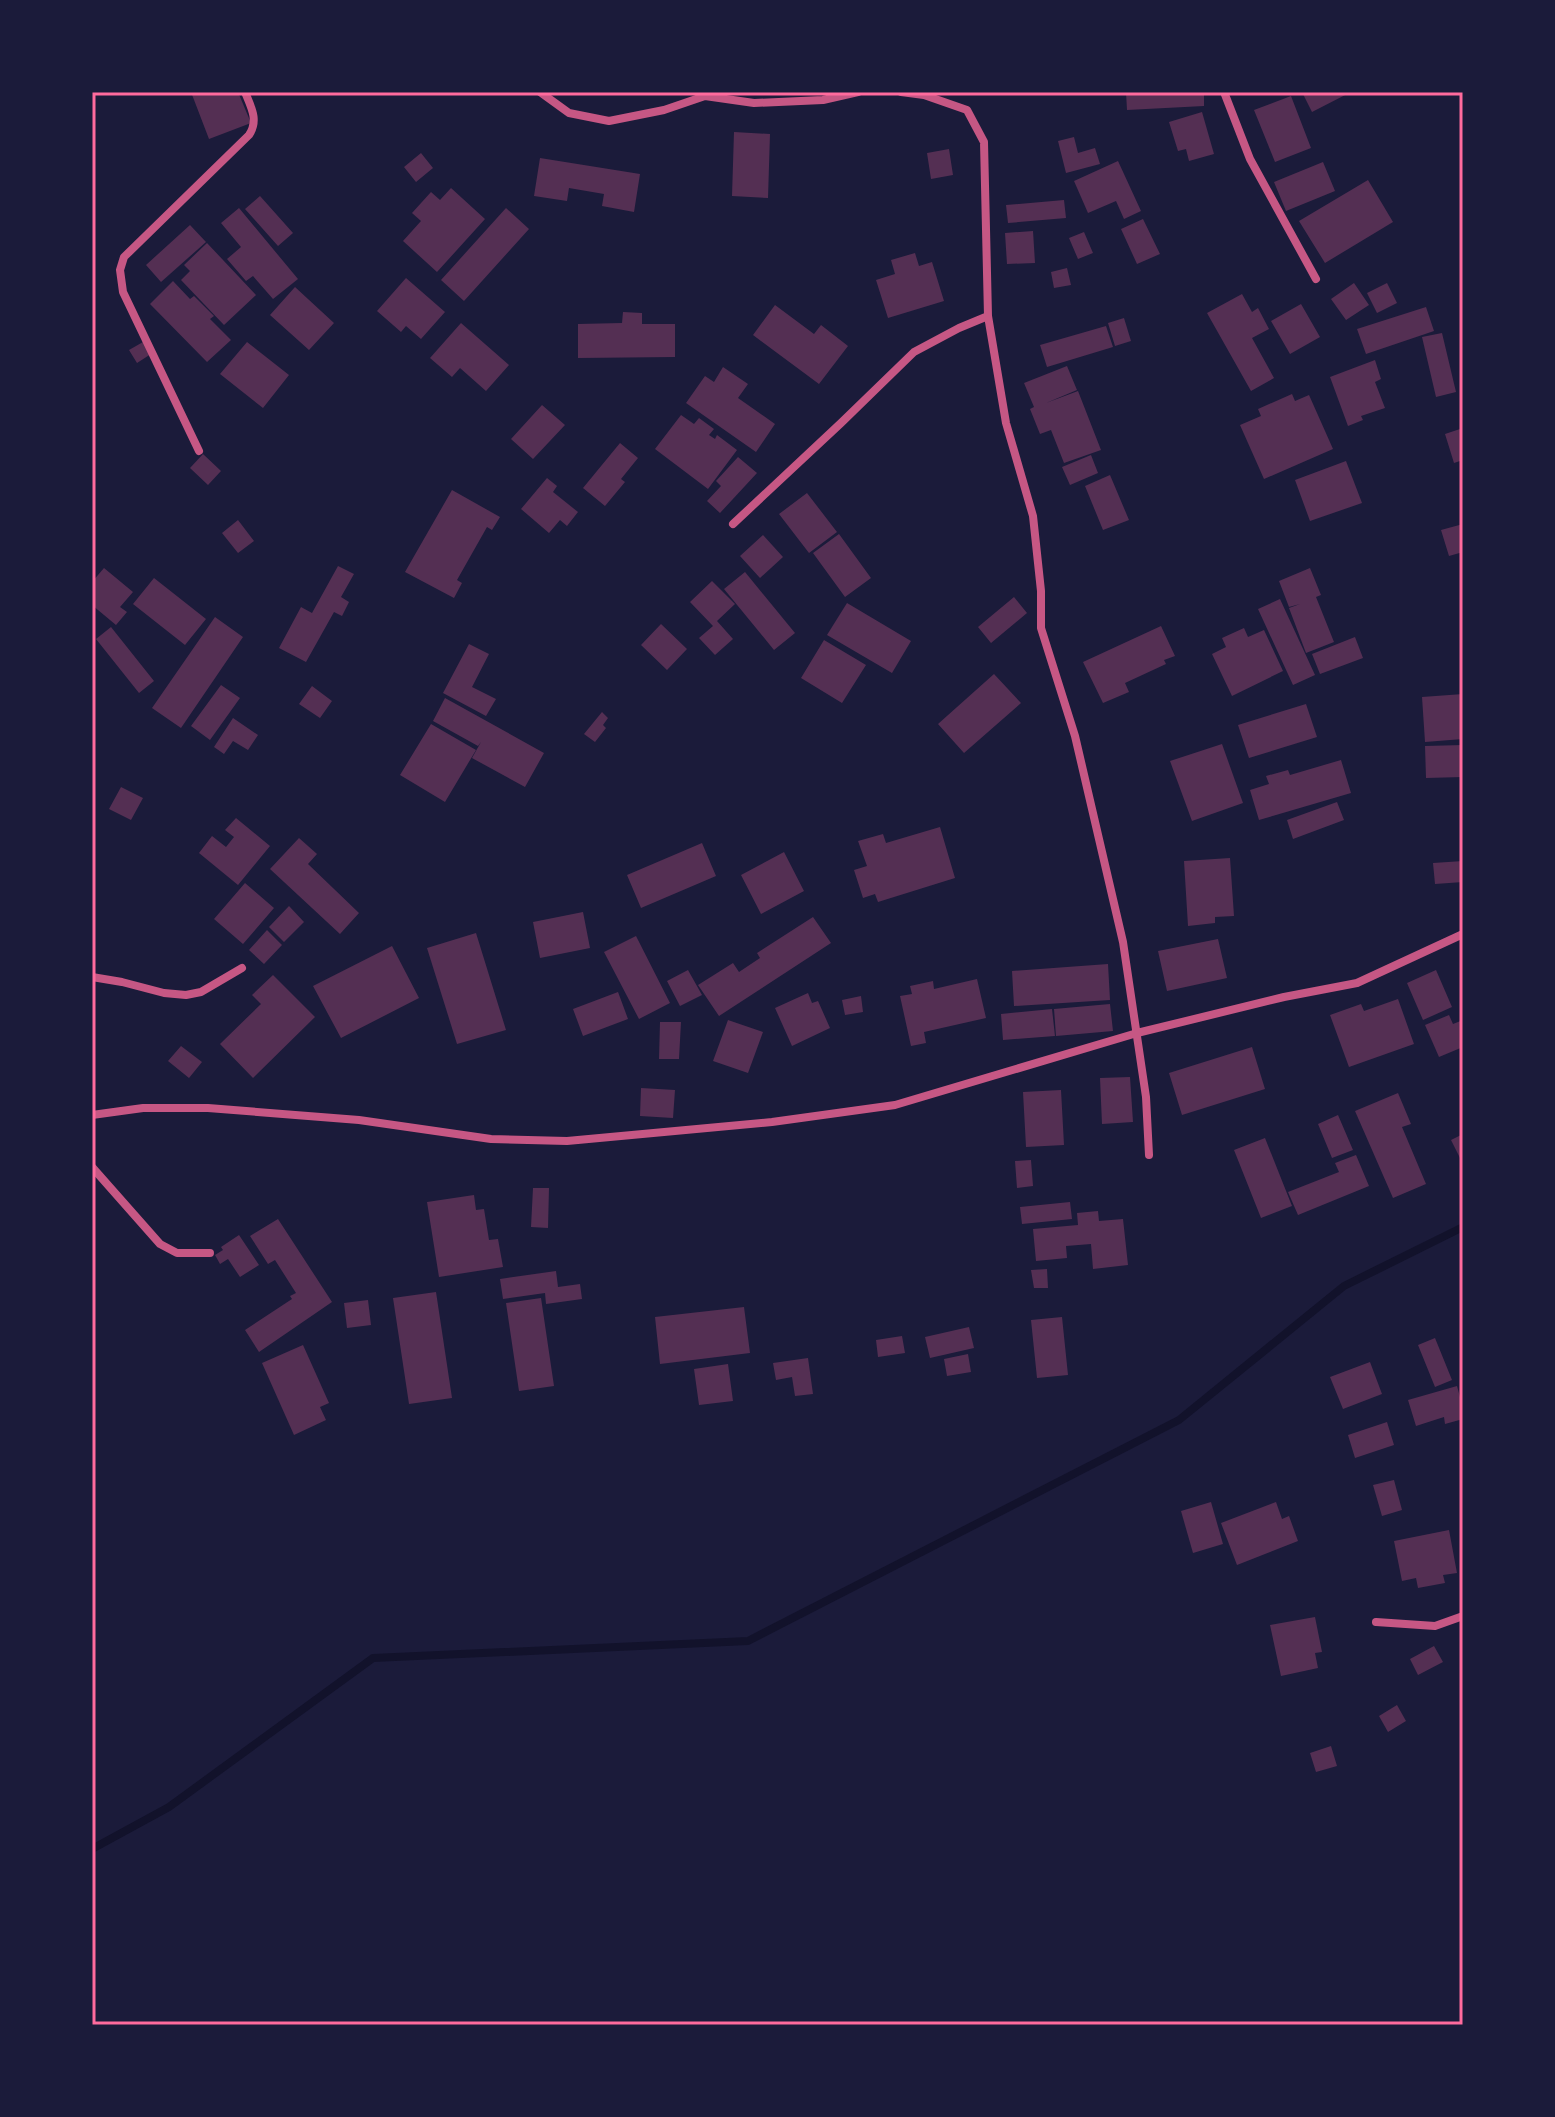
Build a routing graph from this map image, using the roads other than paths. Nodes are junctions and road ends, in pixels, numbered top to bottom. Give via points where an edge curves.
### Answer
1 (245, 92) edge
2 (540, 92) edge
3 (858, 92) edge
4 (901, 92) edge
5 (1224, 92) edge
6 (1316, 279) dead end
7 (988, 316) junction
8 (199, 451) dead end
9 (733, 524) dead end
10 (1463, 934) edge
11 (242, 968) dead end
12 (92, 977) edge
13 (1137, 1033) junction
14 (92, 1115) edge
15 (1149, 1155) dead end
16 (92, 1167) edge
17 (210, 1253) dead end
18 (1463, 1616) edge
19 (1376, 1622) dead end

1 - 8 street via 254,128 124,257 120,270 123,292
2 - 3 street via 569,113 609,121 705,96 754,103 823,100
4 - 7 street via 967,110 984,142
5 - 6 street via 1250,159
7 - 9 street via 914,352
7 - 13 street via 1006,423 1033,516 1041,628 1078,751 1123,942
10 - 13 street via 1357,983
11 - 12 street via 186,995
13 - 14 street via 895,1105 567,1141 491,1139 359,1120 208,1108
13 - 15 street
16 - 17 street via 160,1244 177,1253
18 - 19 street via 1435,1626

